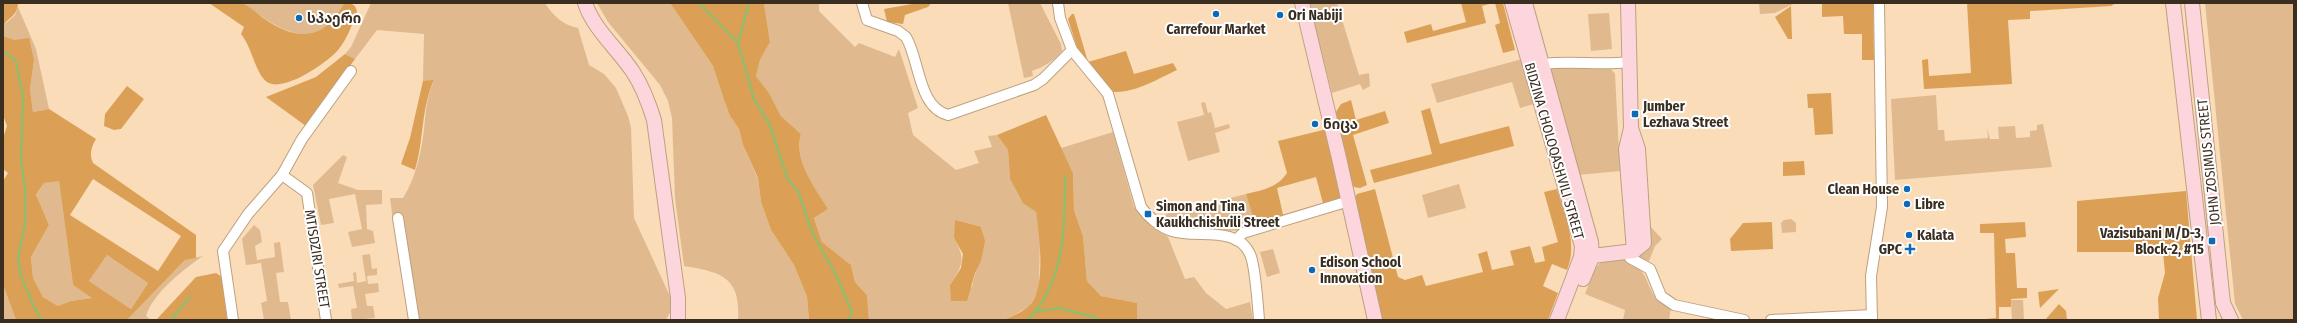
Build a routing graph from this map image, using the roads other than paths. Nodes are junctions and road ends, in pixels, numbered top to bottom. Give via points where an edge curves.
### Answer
1 (585, 3) edge
2 (862, 3) edge
3 (1058, 3) edge
4 (1302, 3) edge
5 (1512, 3) edge
6 (1525, 3) edge
7 (1628, 3) edge
8 (1879, 3) edge
9 (2173, 3) edge
10 (2192, 3) edge
11 (1072, 50) junction
12 (1629, 62) junction
13 (351, 71) dead end
14 (1540, 71) junction
15 (282, 175) junction
16 (1349, 201) junction
17 (398, 218) dead end
18 (1236, 240) junction
19 (1631, 252) junction
20 (1586, 257) junction
21 (2222, 293) junction
22 (2208, 307) edge
23 (1872, 318) edge
24 (233, 320) edge
25 (326, 320) edge
26 (414, 320) edge
27 (678, 320) edge
28 (1259, 320) edge
29 (1375, 320) edge
30 (1557, 320) edge
31 (1567, 320) edge
32 (1744, 320) edge
33 (1771, 320) edge
34 (2215, 320) edge
35 (2231, 320) edge

1 - 27 street via 599,29 633,72 652,115 678,298
2 - 11 street via 867,20 898,31 906,37 929,103 940,113 948,115 1034,85 1043,80
3 - 11 street via 1060,18
4 - 16 street
5 - 14 street, BIDZINA CHOLOQASHVILI STREET
6 - 14 street, BIDZINA CHOLOQASHVILI STREET
7 - 12 street
8 - 23 street via 1882,207 1871,276
9 - 22 street, JOHN ZOSIMUS STREET
10 - 21 street, JOHN ZOSIMUS STREET
11 - 18 street via 1108,94 1141,207 1147,215 1172,231 1228,236
12 - 14 street via 1555,63
12 - 19 street via 1631,128 1626,149
13 - 15 street via 302,139
14 - 20 street, BIDZINA CHOLOQASHVILI STREET via 1567,177 1591,242
15 - 24 street via 248,214 223,252
15 - 25 street, MTISDZIRI STREET via 303,188 308,198
16 - 18 street via 1242,233
16 - 29 street
17 - 26 street
18 - 28 street via 1251,254
19 - 20 street
19 - 32 street via 1630,258 1650,270 1661,296 1674,305
20 - 30 street, BIDZINA CHOLOQASHVILI STREET
20 - 31 street, BIDZINA CHOLOQASHVILI STREET
21 - 22 street
21 - 35 street, JOHN ZOSIMUS STREET via 2223,303
22 - 34 street, JOHN ZOSIMUS STREET
23 - 33 street

